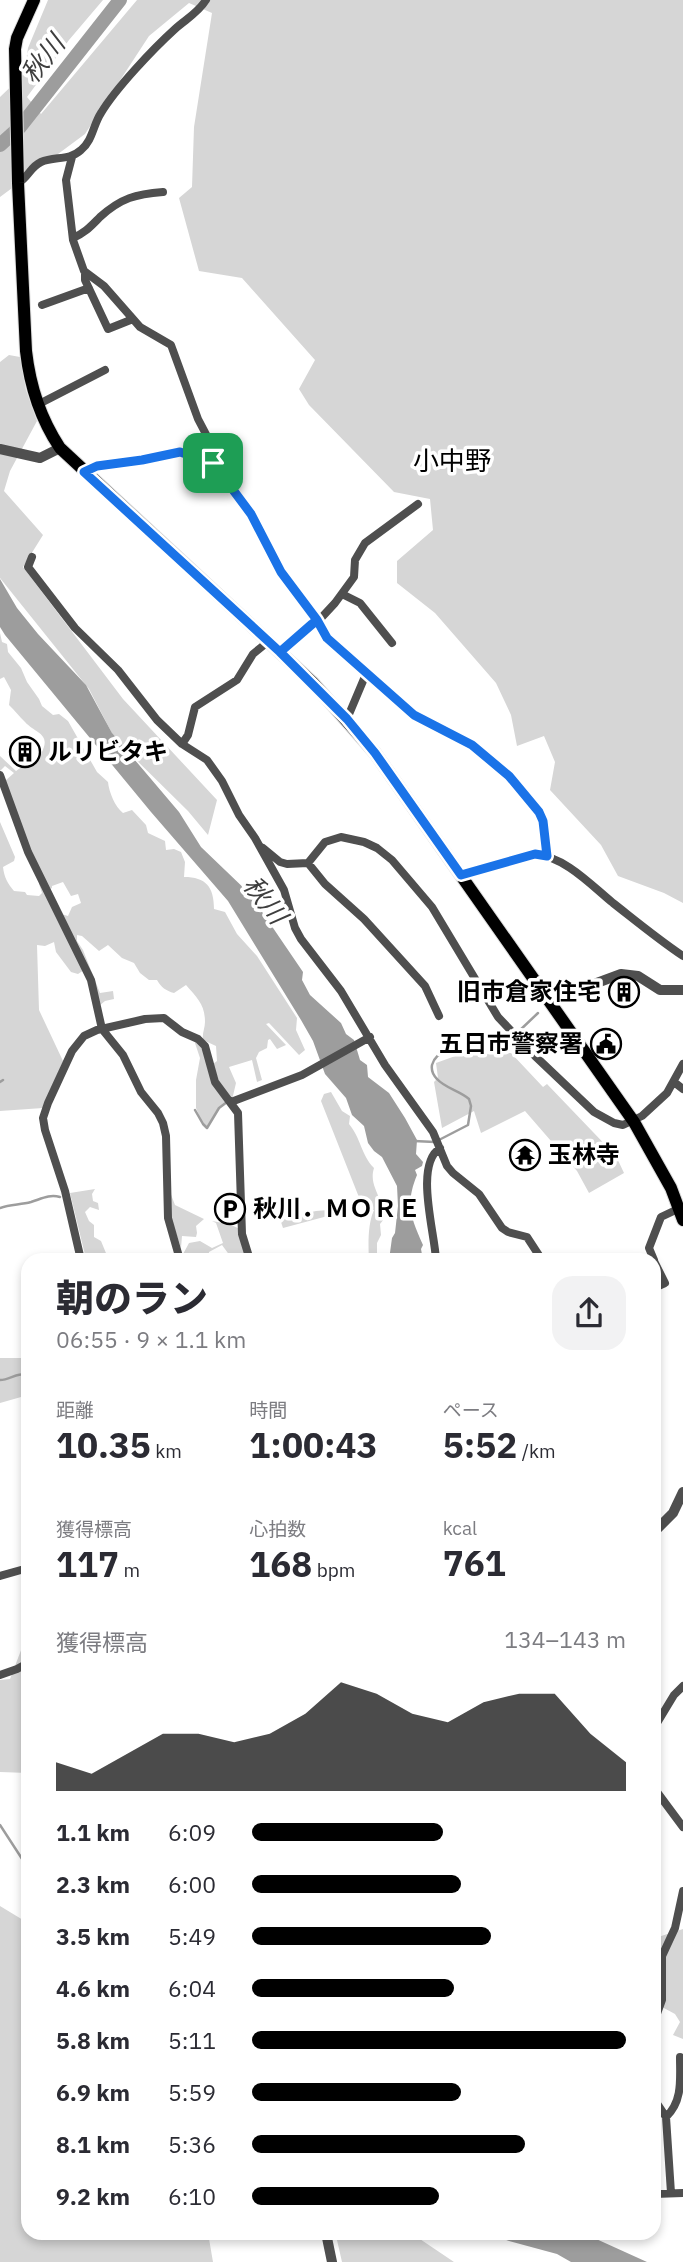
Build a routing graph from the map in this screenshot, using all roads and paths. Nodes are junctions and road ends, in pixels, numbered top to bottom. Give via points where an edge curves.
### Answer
1 (34, 0) edge
2 (206, 0) edge
3 (72, 156) junction
4 (18, 183) junction
5 (163, 192) dead end
6 (73, 238) junction
7 (85, 272) junction
8 (89, 288) junction
9 (42, 305) dead end
10 (133, 318) junction
11 (105, 370) dead end
12 (37, 405) junction
13 (60, 448) junction
14 (0, 449) edge
15 (213, 463) junction
16 (84, 472) junction
17 (418, 504) dead end
18 (32, 557) dead end
19 (342, 594) junction
20 (317, 620) junction
21 (269, 641) junction
22 (392, 643) dead end
23 (280, 652) junction
24 (366, 674) junction
25 (347, 719) junction
26 (181, 744) junction
27 (0, 775) edge
28 (260, 847) junction
29 (547, 856) junction
30 (308, 863) junction
31 (461, 875) junction
32 (683, 956) edge
33 (683, 990) edge
34 (552, 1005) junction
35 (439, 1016) dead end
36 (102, 1029) junction
37 (368, 1038) junction
38 (683, 1064) edge
39 (674, 1082) junction
40 (683, 1089) edge
41 (231, 1102) junction
42 (634, 1122) junction
43 (439, 1144) junction
44 (682, 1212) edge
45 (79, 1253) edge
46 (178, 1253) edge
47 (248, 1253) edge
48 (435, 1253) edge
49 (537, 1253) edge
50 (651, 1253) edge
51 (683, 1492) edge
52 (661, 1525) edge
53 (21, 1570) edge
54 (0, 1576) edge
55 (21, 1667) edge
56 (0, 1675) edge
57 (683, 1686) edge
58 (661, 1716) edge
59 (661, 1796) edge
60 (683, 1827) edge
61 (683, 1891) edge
62 (661, 2003) edge
63 (680, 2057) dead end
64 (661, 2110) edge
65 (666, 2117) junction
66 (671, 2193) junction
67 (683, 2193) edge
68 (661, 2194) edge
69 (327, 2240) edge
70 (332, 2262) edge

1 - 4 main road via 15,48
2 - 3 street via 122,86 101,112 89,142
3 - 4 street via 41,162
3 - 6 street via 66,180
4 - 12 main road via 26,351
5 - 6 street via 137,194 119,202 88,231
6 - 7 street
7 - 8 street
7 - 10 street
8 - 9 street
8 - 10 street via 108,329
10 - 15 street via 148,333 171,345 209,440
11 - 12 street
12 - 13 main road
13 - 14 street via 40,458
13 - 16 main road
15 - 16 street via 180,452
15 - 20 street via 251,514 281,572
16 - 21 main road
17 - 19 street via 365,543 355,560 354,577
18 - 26 street via 28,567 75,628
19 - 20 street
19 - 22 street via 360,603
20 - 23 street
20 - 24 street via 327,638
21 - 23 main road
21 - 26 street via 253,654 237,680 195,707
23 - 25 main road
24 - 25 street
24 - 29 street via 414,715 472,745 509,776 539,812
25 - 31 main road
26 - 28 street via 207,760
27 - 36 street via 28,852 90,980
28 - 30 street via 281,862
28 - 37 street via 284,890 301,939 341,991
29 - 31 street via 535,854
29 - 32 street via 589,882
30 - 35 street via 425,986
30 - 42 street via 325,842 341,837 377,848 432,907 510,1031 594,1112 619,1125
31 - 34 main road
33 - 34 street via 660,990 638,976 621,974 567,994
34 - 42 main road
36 - 41 street via 153,1017 168,1020 205,1046 216,1085
36 - 45 street via 77,1042 43,1118
36 - 46 street via 123,1055 165,1128 168,1218
37 - 41 street via 309,1071
37 - 43 street
38 - 39 street
39 - 40 street
39 - 42 street
41 - 47 street via 238,1113 242,1234
42 - 44 main road
43 - 48 street via 430,1159 427,1184
43 - 49 street via 447,1166 479,1194 502,1228 527,1237
44 - 50 street via 661,1217
51 - 52 street
53 - 54 street
55 - 56 street
57 - 58 street
59 - 60 street
61 - 62 street via 675,1928 662,1956
63 - 65 street via 680,2096
64 - 65 street
65 - 66 street
66 - 67 street
66 - 68 street
69 - 70 street

